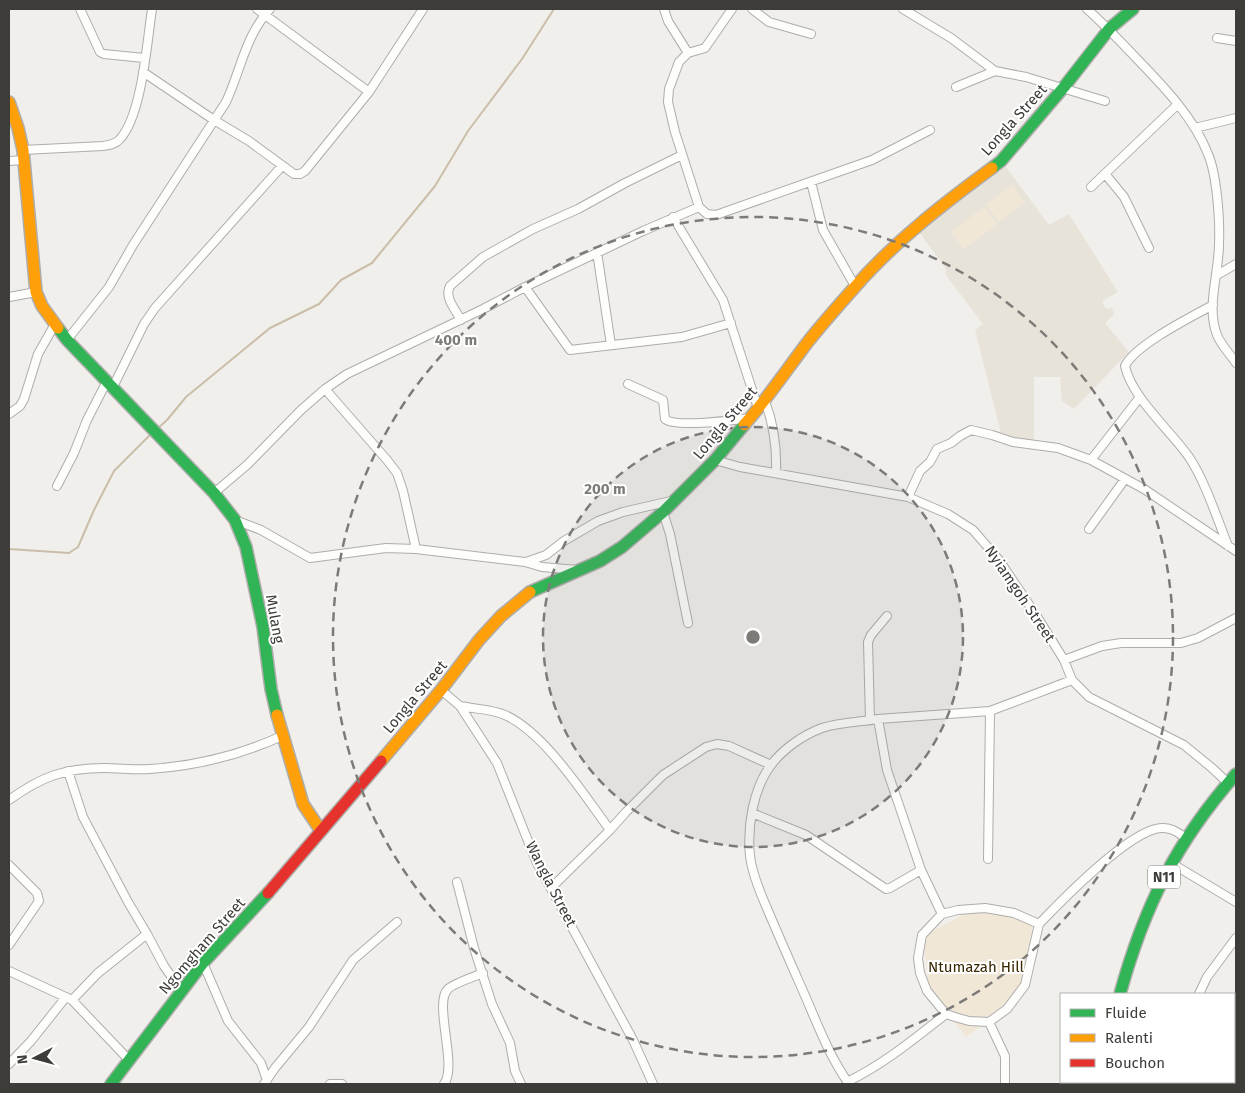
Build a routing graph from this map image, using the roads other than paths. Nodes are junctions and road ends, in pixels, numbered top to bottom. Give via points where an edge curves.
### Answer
1 (80, 9) edge
2 (152, 9) edge
3 (257, 9) edge
4 (423, 9) edge
5 (664, 9) edge
6 (732, 9) edge
7 (752, 9) edge
8 (903, 9) edge
9 (1087, 9) edge
10 (1133, 9) edge
11 (267, 12) edge
12 (1110, 28) junction
13 (810, 34) dead end
14 (1217, 38) dead end
15 (1236, 41) edge
16 (688, 53) junction
17 (144, 58) junction
18 (994, 71) junction
19 (143, 72) junction
20 (956, 87) dead end
21 (1064, 87) junction
22 (369, 92) junction
23 (1105, 101) dead end
24 (9, 102) edge
25 (1177, 104) junction
26 (1236, 118) edge
27 (214, 120) junction
28 (1195, 128) junction
29 (930, 130) dead end
30 (682, 154) junction
31 (23, 155) junction
32 (9, 161) edge
33 (282, 166) junction
34 (1106, 175) junction
35 (811, 182) junction
36 (1091, 188) dead end
37 (699, 207) junction
38 (673, 218) junction
39 (1149, 248) dead end
40 (597, 252) junction
41 (1236, 264) edge
42 (1217, 276) junction
43 (855, 286) junction
44 (525, 287) junction
45 (36, 292) junction
46 (9, 297) edge
47 (1213, 305) junction
48 (461, 320) junction
49 (731, 323) junction
50 (55, 324) junction
51 (67, 340) junction
52 (611, 345) junction
53 (1236, 363) edge
54 (110, 384) junction
55 (628, 384) dead end
56 (325, 390) junction
57 (1140, 397) junction
58 (762, 404) junction
59 (9, 414) edge
60 (750, 418) junction
61 (715, 460) junction
62 (1092, 460) junction
63 (776, 473) junction
64 (1126, 478) junction
65 (57, 486) dead end
66 (214, 493) junction
67 (908, 497) junction
68 (675, 500) junction
69 (662, 512) junction
70 (235, 520) junction
71 (1089, 529) dead end
72 (1228, 546) junction
73 (416, 549) junction
74 (1236, 552) edge
75 (525, 562) junction
76 (580, 570) junction
77 (887, 616) dead end
78 (1236, 618) edge
79 (688, 622) dead end
80 (1064, 660) junction
81 (1072, 680) junction
82 (441, 690) junction
83 (460, 706) junction
84 (990, 711) junction
85 (874, 720) junction
86 (282, 736) junction
87 (771, 765) junction
88 (68, 771) junction
89 (1236, 774) edge
90 (1228, 783) junction
91 (9, 800) edge
92 (752, 813) junction
93 (610, 830) junction
94 (321, 831) junction
95 (1185, 838) junction
96 (988, 859) dead end
97 (1171, 862) junction
98 (9, 865) edge
99 (921, 870) junction
100 (457, 882) dead end
101 (551, 888) junction
102 (1236, 902) edge
103 (942, 914) junction
104 (397, 922) dead end
105 (1039, 924) junction
106 (147, 934) junction
107 (1236, 938) edge
108 (9, 944) edge
109 (203, 964) junction
110 (9, 970) edge
111 (484, 973) junction
112 (181, 990) junction
113 (1120, 993) edge
114 (1199, 993) edge
115 (69, 998) junction
116 (946, 1014) junction
117 (989, 1022) junction
118 (129, 1060) junction
119 (9, 1064) edge
120 (261, 1064) junction
121 (275, 1068) junction
122 (266, 1082) edge
123 (848, 1083) edge
124 (111, 1084) edge
125 (444, 1084) edge
126 (521, 1084) edge
127 (653, 1084) edge
128 (1005, 1084) edge

1 - 17 street via 100,52
2 - 17 street
3 - 11 street
4 - 22 street
5 - 16 street
6 - 16 street via 705,48
7 - 13 street via 769,22
8 - 18 street via 951,38
9 - 12 street
10 - 12 main road, Longla Street
11 - 22 street
11 - 27 street via 252,34 233,87
12 - 21 main road, Longla Street
12 - 25 street
14 - 15 street
16 - 30 street via 679,62 668,102
17 - 19 street
18 - 20 street
18 - 21 street
19 - 27 street
19 - 31 street via 136,110 120,139 103,146
21 - 23 street
21 - 43 main road, Longla Street via 1001,161 908,234
22 - 33 street via 305,171 294,174
24 - 31 main road
25 - 28 street
25 - 34 street
26 - 28 street
27 - 33 street
27 - 51 street via 109,287
28 - 42 street via 1208,153 1215,186 1219,243
29 - 35 street via 872,160
30 - 37 street
30 - 48 street via 483,257 448,291
31 - 32 street
31 - 45 main road
33 - 54 street via 155,308
34 - 36 street
34 - 39 street via 1124,197
35 - 37 street via 711,216
35 - 43 street via 823,230
37 - 38 street
38 - 40 street
38 - 49 street via 723,300
40 - 44 street
40 - 52 street
41 - 42 street
42 - 47 street
43 - 58 main road, Longla Street
44 - 48 street
44 - 52 street via 570,350
45 - 46 street
45 - 50 main road, Mulang
47 - 53 street via 1214,327
47 - 57 street via 1170,329 1127,361 1125,369
48 - 56 street via 347,374
49 - 52 street via 682,337
49 - 58 street
50 - 51 main road, Mulang
50 - 59 street via 38,354 24,399
51 - 54 main road, Mulang
54 - 65 street via 87,420
54 - 66 main road, Mulang
55 - 60 street via 663,400 665,419 670,422
56 - 66 street
56 - 73 street via 397,474
57 - 62 street
57 - 72 street via 1195,468
58 - 60 main road, Longla Street
58 - 63 street via 775,432
60 - 61 main road, Longla Street
61 - 63 street, Nyiamgoh Street
61 - 68 main road, Longla Street
62 - 64 street
62 - 67 street via 1058,448 1012,442 971,430 937,449 920,471
63 - 67 street, Nyiamgoh Street
64 - 71 street
64 - 72 street
66 - 70 main road, Mulang
67 - 80 street, Nyiamgoh Street via 948,514 973,530 987,544
68 - 69 main road, Longla Street
68 - 75 street via 598,521 546,555
69 - 76 main road, Longla Street via 622,547
69 - 79 street via 670,534
70 - 73 street via 261,530 310,558 386,548
70 - 86 main road, Mulang via 246,547
72 - 74 street
73 - 75 street
75 - 76 street via 542,567
76 - 82 main road, Longla Street via 523,596 479,640
77 - 85 street via 868,642
78 - 80 street via 1182,643 1121,643 1102,646
80 - 81 street, Nyiamgoh Street
81 - 84 street
81 - 90 street, Nyiamgoh Street via 1089,697 1184,745
82 - 83 street, Wangla Street
82 - 94 main road, Longla Street
83 - 93 street via 498,713 515,720 546,747
83 - 101 street, Wangla Street via 497,764 536,860
84 - 85 street
84 - 96 street
85 - 87 street via 824,728 808,734
85 - 99 street via 887,770
86 - 88 street via 212,761 149,769
86 - 94 main road, Mulang via 303,804
87 - 92 street via 760,784
87 - 93 street via 729,746 717,744 706,747 663,775
88 - 91 street via 46,777
88 - 106 street via 83,817
89 - 90 main road, N11
90 - 95 main road, N11
92 - 99 street via 806,835 886,889
92 - 123 street via 749,840 754,876 826,1046
93 - 101 street
94 - 109 main road, Ngomgham Street
95 - 97 main road, N11
95 - 105 street via 1170,828 1150,830 1094,871
97 - 102 street
97 - 113 main road, N11 via 1143,920
98 - 108 street via 37,893 39,902
99 - 103 street
100 - 111 street
101 - 127 street, Wangla Street via 633,1040
103 - 105 street via 984,908 1014,913
103 - 116 street via 922,935 918,958 927,991
104 - 121 street via 353,960 309,1027
105 - 117 street via 1025,985 1008,1009
106 - 112 street
106 - 115 street
107 - 114 street via 1207,977
109 - 112 main road, Ngomgham Street
109 - 120 street via 228,1020
110 - 115 street
111 - 125 street via 448,989 442,1000 448,1080
111 - 126 street via 492,1004 510,1043
112 - 118 main road, Ngomgham Street
115 - 118 street
115 - 119 street
116 - 117 street via 969,1021
116 - 123 street via 890,1058
117 - 128 street via 1005,1056
118 - 124 main road, Ngomgham Street
120 - 121 street
120 - 122 street
121 - 122 street

